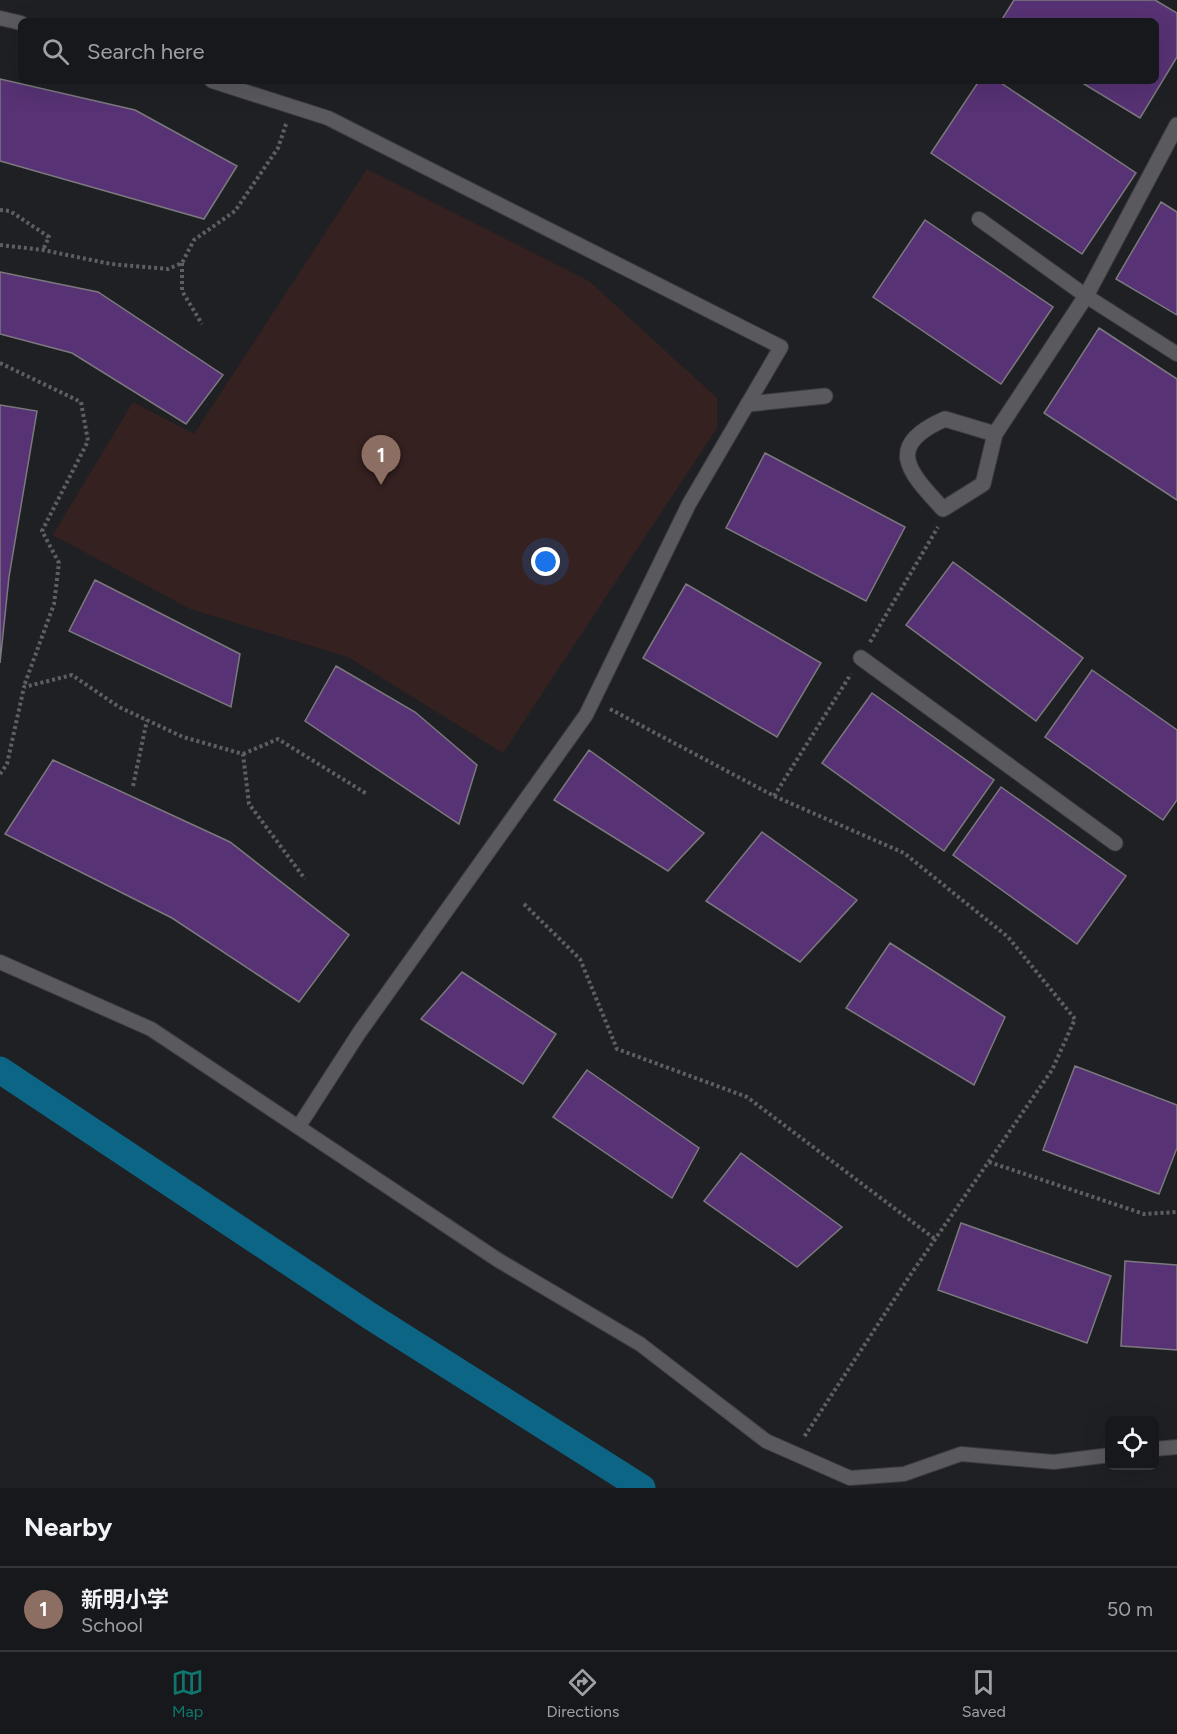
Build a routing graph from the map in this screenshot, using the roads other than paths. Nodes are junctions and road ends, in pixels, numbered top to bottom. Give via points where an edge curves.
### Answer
1 (0, 18) edge
2 (18, 22) edge
3 (222, 84) edge
4 (1177, 125) edge
5 (979, 219) dead end
6 (1086, 296) junction
7 (1177, 354) edge
8 (825, 396) dead end
9 (748, 404) junction
10 (995, 434) junction
11 (861, 658) dead end
12 (1115, 843) dead end
13 (0, 962) edge
14 (299, 1126) junction
15 (1177, 1447) edge
16 (1159, 1449) edge
17 (1105, 1456) edge

1 - 2 lane
3 - 9 lane via 328,118 781,346
4 - 6 street
5 - 6 lane
6 - 7 lane
6 - 10 street
8 - 9 street
9 - 14 lane via 688,504 586,715 359,1033
10 - 10 street via 983,484 943,509 910,471 907,458 911,444 928,427 945,419
11 - 12 street
13 - 14 lane via 151,1029
14 - 17 lane via 498,1260 640,1344 766,1441 850,1478 904,1474 961,1454 1054,1462
15 - 16 lane

